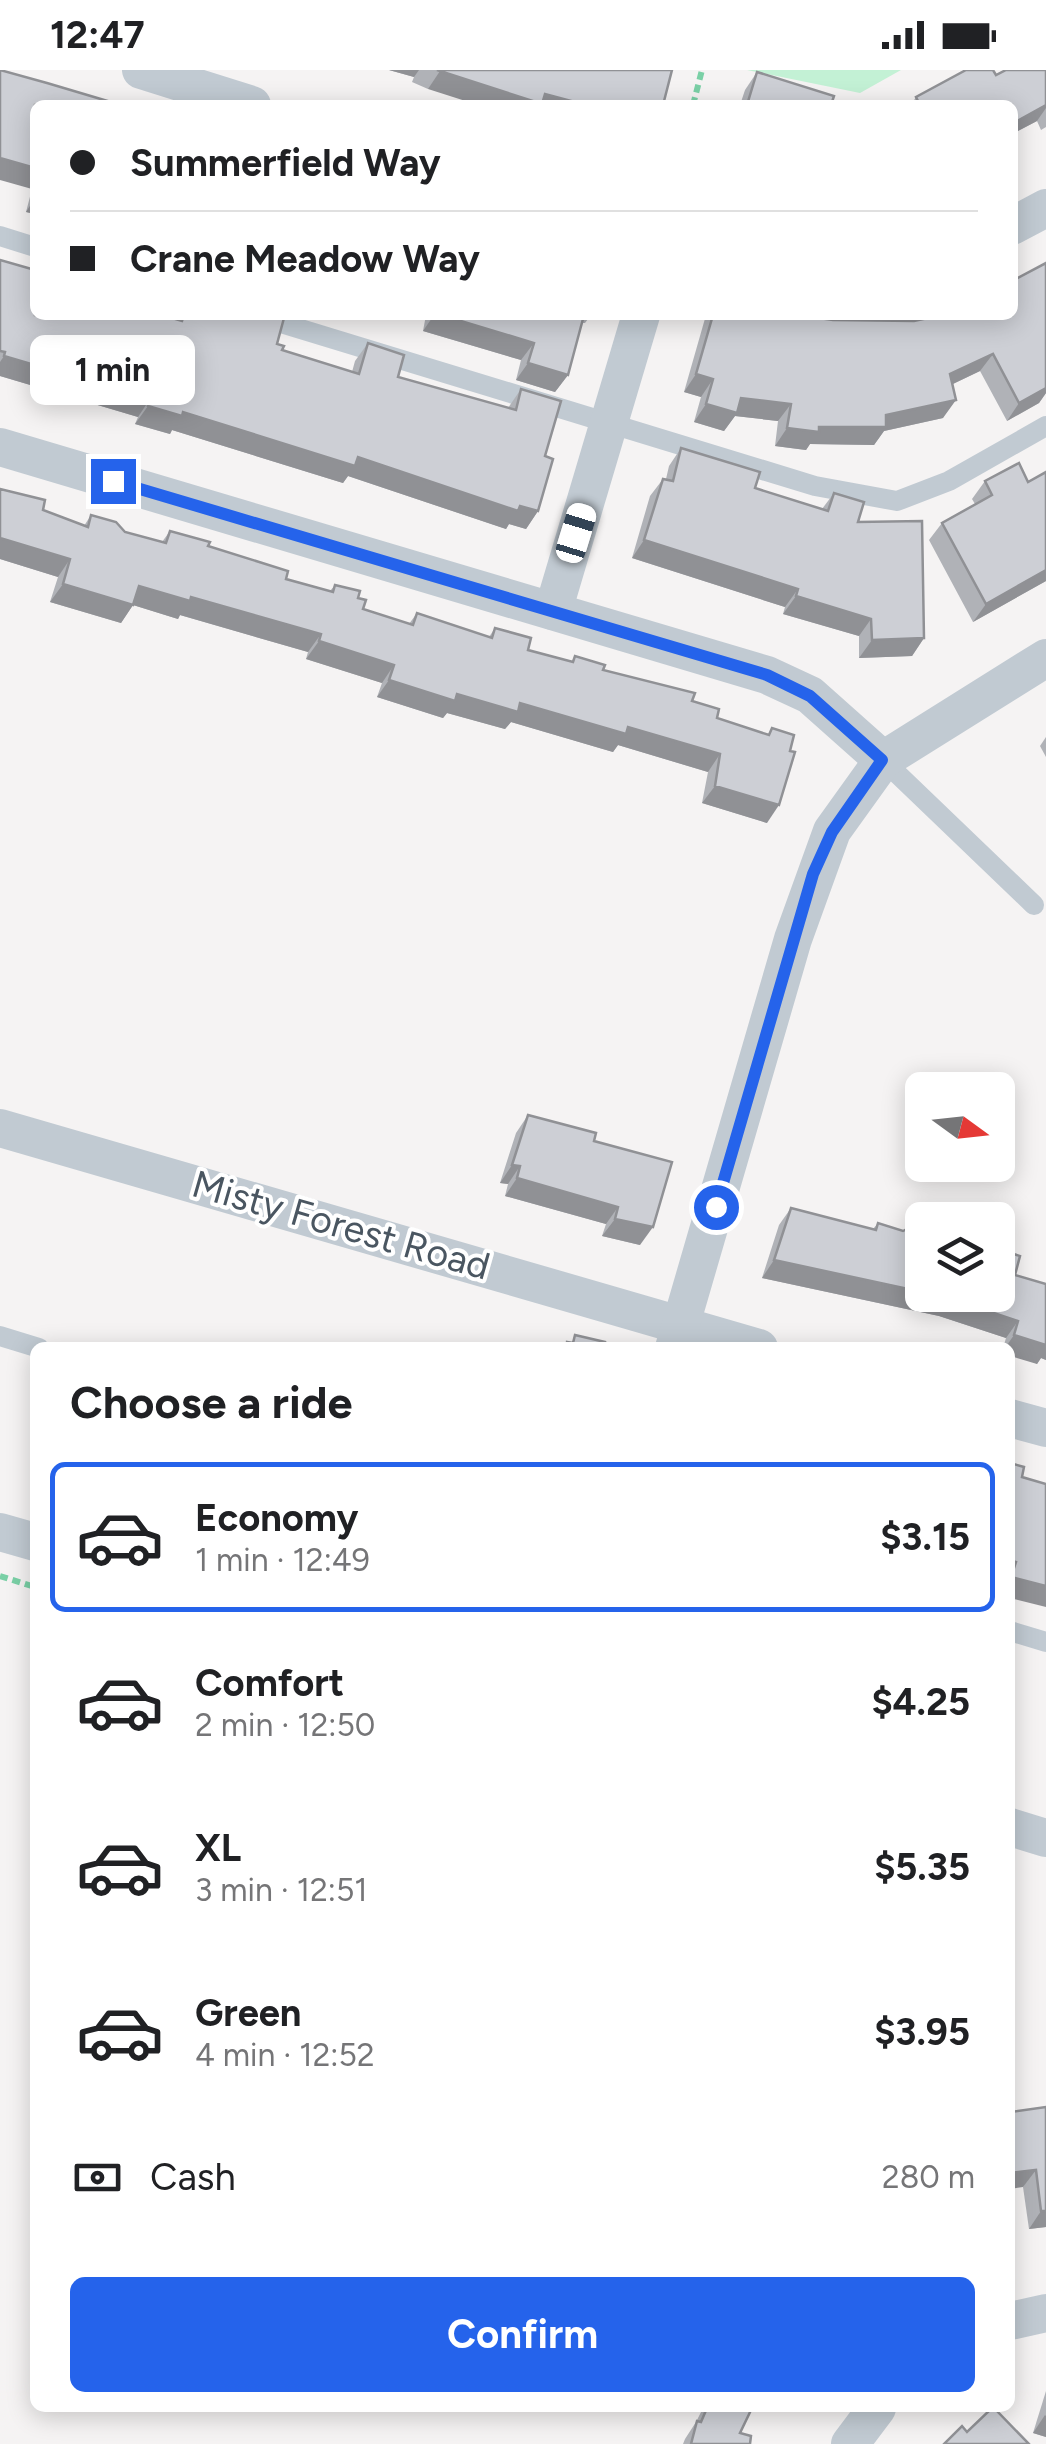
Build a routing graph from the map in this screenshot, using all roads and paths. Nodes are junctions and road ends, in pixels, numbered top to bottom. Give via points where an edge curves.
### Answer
1 (140, 70) edge
2 (702, 70) edge
3 (236, 100) edge
4 (694, 100) edge
5 (1046, 208) edge
6 (1018, 223) edge
7 (0, 236) edge
8 (30, 245) edge
9 (271, 320) edge
10 (640, 320) edge
11 (609, 424) junction
12 (1046, 426) edge
13 (0, 447) edge
14 (552, 611) junction
15 (1046, 658) edge
16 (882, 760) junction
17 (1034, 906) dead end
18 (0, 1128) edge
19 (0, 1336) edge
20 (677, 1336) edge
21 (718, 1342) edge
22 (30, 1345) edge
23 (1015, 1419) edge
24 (1046, 1428) edge
25 (0, 1532) edge
26 (30, 1541) edge
27 (0, 1576) edge
28 (30, 1585) edge
29 (1015, 1633) edge
30 (1046, 1642) edge
31 (1015, 1829) edge
32 (1046, 1838) edge
33 (1046, 2313) edge
34 (1015, 2320) edge
35 (874, 2412) edge
36 (850, 2444) edge

1 - 3 street
2 - 4 path
5 - 6 street
7 - 8 lane
9 - 11 lane
10 - 11 street
11 - 12 lane via 816,486 897,501 950,480
11 - 14 street
13 - 14 street
14 - 16 street via 788,684 834,714
15 - 16 street
16 - 17 lane
16 - 20 street via 832,832 813,874
18 - 20 street, Misty Forest Road
19 - 22 lane
20 - 21 street, Misty Forest Road
23 - 24 street
25 - 26 street
27 - 28 path
29 - 30 lane
31 - 32 street
33 - 34 street
35 - 36 street

